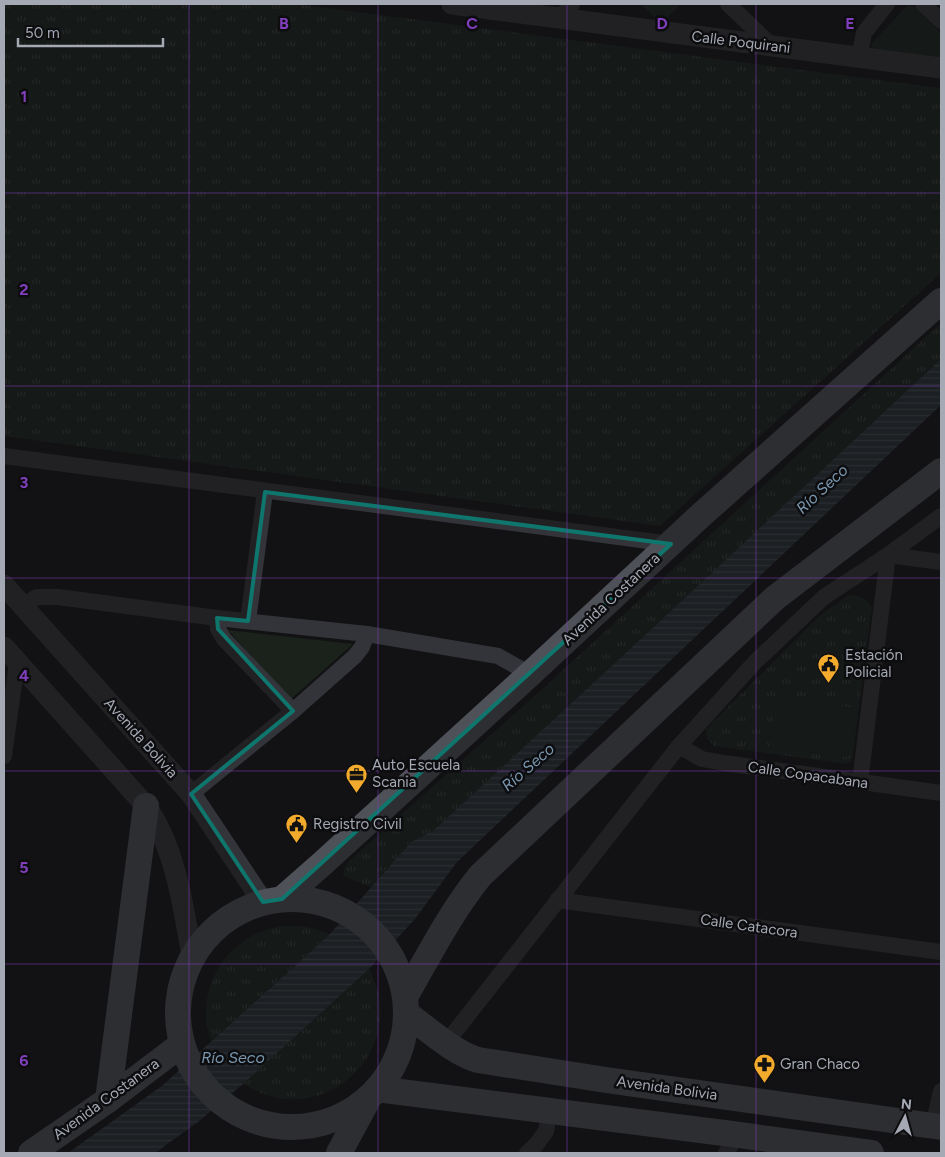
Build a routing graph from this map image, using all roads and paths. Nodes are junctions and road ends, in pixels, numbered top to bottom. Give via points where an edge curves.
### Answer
1 (452, 4) edge
2 (728, 4) edge
3 (887, 4) edge
4 (923, 4) edge
5 (565, 11) edge
6 (941, 20) edge
7 (772, 46) junction
8 (860, 57) junction
9 (941, 68) edge
10 (941, 301) edge
11 (4, 456) edge
12 (941, 471) edge
13 (265, 492) junction
14 (941, 516) edge
15 (671, 544) junction
16 (888, 555) junction
17 (941, 562) edge
18 (4, 585) edge
19 (23, 607) junction
20 (217, 618) junction
21 (248, 621) junction
22 (367, 634) junction
23 (10, 655) edge
24 (530, 674) junction
25 (293, 711) junction
26 (679, 746) junction
27 (4, 756) edge
28 (860, 782) junction
29 (941, 793) edge
30 (191, 794) junction
31 (146, 806) junction
32 (282, 900) junction
33 (557, 900) junction
34 (941, 952) edge
35 (192, 956) junction
36 (405, 995) junction
37 (446, 1043) junction
38 (185, 1053) junction
39 (941, 1091) edge
40 (373, 1094) junction
41 (108, 1100) junction
42 (550, 1111) junction
43 (937, 1126) edge
44 (729, 1143) edge
45 (31, 1153) edge
46 (339, 1153) edge
47 (526, 1153) edge
48 (870, 1153) edge

1 - 5 street, Calle Poquirani
2 - 7 street
3 - 8 street via 864,33
4 - 6 street
5 - 7 street, Calle Poquirani
7 - 8 street, Calle Poquirani
8 - 9 street, Calle Poquirani
10 - 15 main road, Avenida Costanera
11 - 13 street
12 - 36 main road via 775,598 480,876
13 - 15 street
13 - 21 street
14 - 16 street
15 - 24 main road, Avenida Costanera
16 - 17 street
16 - 26 street via 824,597 755,662
16 - 28 street
18 - 19 street, Avenida Bolivia
19 - 20 street via 36,597 58,597
19 - 30 street, Avenida Bolivia
20 - 21 street
20 - 25 street via 218,630 224,639
21 - 22 street
22 - 24 street via 498,656
22 - 25 street via 354,656
23 - 27 street
23 - 31 street
24 - 32 main road, Avenida Costanera
25 - 30 street
26 - 28 street, Calle Copacabana via 702,759
26 - 33 street
28 - 29 street, Calle Copacabana
30 - 32 street, Avenida Bolivia
31 - 35 street via 169,850
31 - 41 main road
32 - 35 main road via 238,912 215,928
32 - 36 main road via 320,902 355,917 383,943 394,959
33 - 34 street, Calle Catacora
33 - 37 street
35 - 38 main road via 184,972 177,1008
36 - 37 main road, Avenida Bolivia
36 - 40 main road via 405,1033 400,1052
37 - 43 main road, Avenida Bolivia via 468,1058 498,1064
38 - 40 main road via 198,1079 211,1093 226,1106 260,1122 298,1127 317,1124 353,1110
38 - 41 main road, Avenida Costanera
39 - 43 street
40 - 42 main road
40 - 46 main road
41 - 45 main road, Avenida Costanera
42 - 44 main road
42 - 47 street via 546,1131
44 - 48 main road

